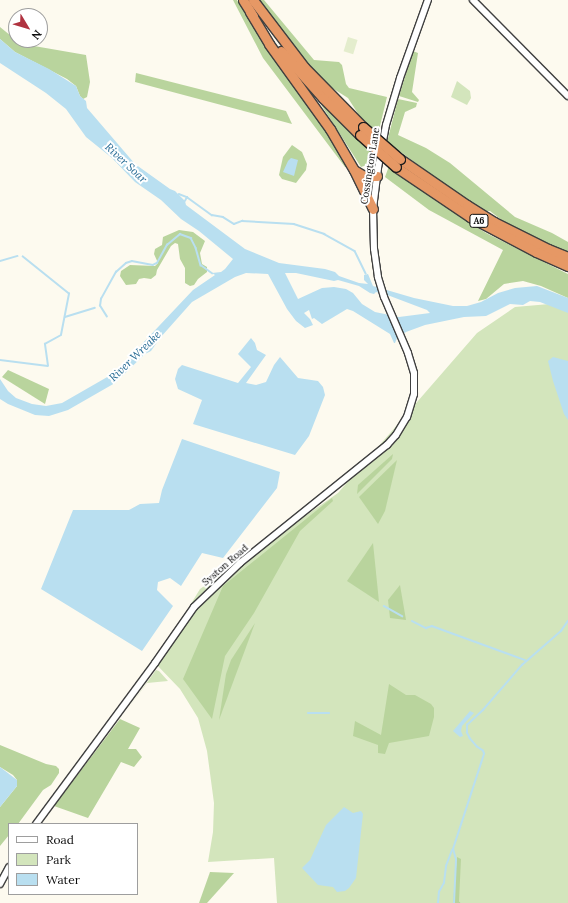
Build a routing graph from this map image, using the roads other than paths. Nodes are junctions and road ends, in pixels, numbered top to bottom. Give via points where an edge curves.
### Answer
1 (243, 0) edge
2 (253, 0) edge
3 (428, 0) edge
4 (473, 0) edge
5 (250, 12) junction
6 (568, 96) edge
7 (362, 131) junction
8 (398, 163) junction
9 (354, 170) junction
10 (377, 176) junction
11 (373, 209) junction
12 (568, 257) edge
13 (568, 266) edge
14 (402, 337) joint
15 (37, 823) edge
16 (8, 869) edge
17 (0, 884) edge

1 - 5 highway, A6
2 - 7 highway, A6 via 304,67
3 - 10 street, Cossington Lane via 394,97
4 - 6 street
5 - 7 highway, A6 via 299,72
5 - 9 highway via 269,44 330,129
7 - 8 highway, A6, bridge
8 - 12 highway, A6 via 494,222
8 - 13 highway, A6 via 470,217
9 - 10 highway via 364,176
9 - 11 highway
10 - 11 street, Cossington Lane
11 - 14 street, Cossington Lane via 376,268 384,297
14 - 15 street, Syston Road via 411,360 414,388 410,411 400,430 379,451 240,563 196,604
16 - 17 street

